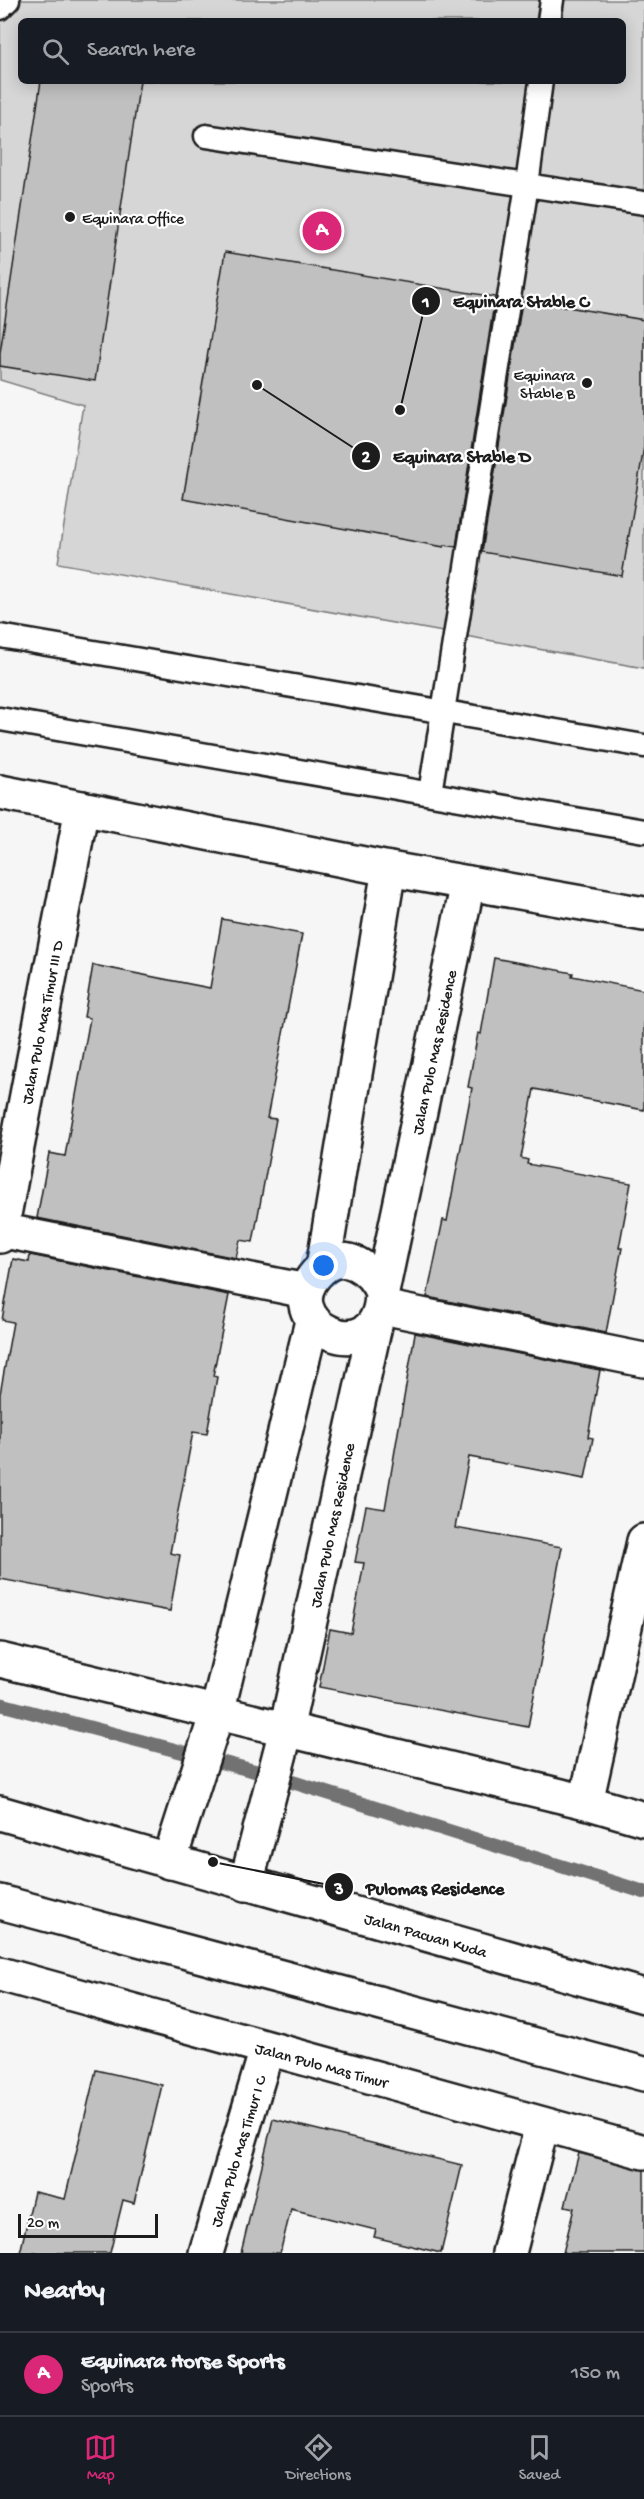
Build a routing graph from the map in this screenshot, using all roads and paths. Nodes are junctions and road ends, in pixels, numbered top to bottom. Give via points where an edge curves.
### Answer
1 (8, 0) edge
2 (552, 0) edge
3 (0, 8) edge
4 (549, 18) edge
5 (541, 84) edge
6 (206, 136) dead end
7 (527, 185) junction
8 (644, 203) edge
9 (0, 636) edge
10 (443, 712) junction
11 (0, 719) edge
12 (644, 746) edge
13 (0, 792) edge
14 (430, 793) junction
15 (82, 808) junction
16 (644, 831) edge
17 (389, 869) junction
18 (468, 883) junction
19 (644, 914) edge
20 (0, 1232) edge
21 (314, 1293) junction
22 (380, 1307) junction
23 (644, 1360) edge
24 (644, 1541) edge
25 (0, 1660) edge
26 (213, 1725) junction
27 (282, 1742) junction
28 (586, 1803) junction
29 (0, 1813) edge
30 (644, 1819) edge
31 (169, 1862) junction
32 (246, 1884) junction
33 (0, 1902) edge
34 (0, 1974) edge
35 (644, 1996) edge
36 (267, 2049) junction
37 (644, 2074) edge
38 (542, 2125) junction
39 (644, 2152) edge
40 (206, 2253) edge
41 (509, 2253) edge

1 - 3 lane
2 - 4 lane
5 - 7 lane
6 - 7 lane
7 - 8 lane
7 - 10 lane
9 - 10 lane
10 - 12 lane
10 - 14 lane
11 - 14 lane
13 - 15 street
14 - 16 lane
15 - 17 street
15 - 20 street, Jalan Pulo Mas Timur III D
17 - 18 street
17 - 21 street
18 - 19 street
18 - 22 street, Jalan Pulo Mas Residence
20 - 21 street
21 - 22 street via 323,1331 337,1337 352,1337 366,1331
21 - 22 street via 337,1261 352,1261 376,1278
21 - 26 street
22 - 23 street
22 - 27 street, Jalan Pulo Mas Residence
24 - 28 street
25 - 26 street
26 - 27 street
26 - 31 street
27 - 28 street
27 - 32 street, Jalan Pulo Mas Residence
28 - 30 street
29 - 31 street, Jalan Pacuan Kuda
31 - 32 street, Jalan Pacuan Kuda
32 - 35 street, Jalan Pacuan Kuda
33 - 37 street
34 - 36 street, Jalan Pulo Mas Timur
36 - 38 street, Jalan Pulo Mas Timur
36 - 40 street, Jalan Pulo Mas Timur I C
38 - 39 street, Jalan Pulo Mas Timur
38 - 41 street

